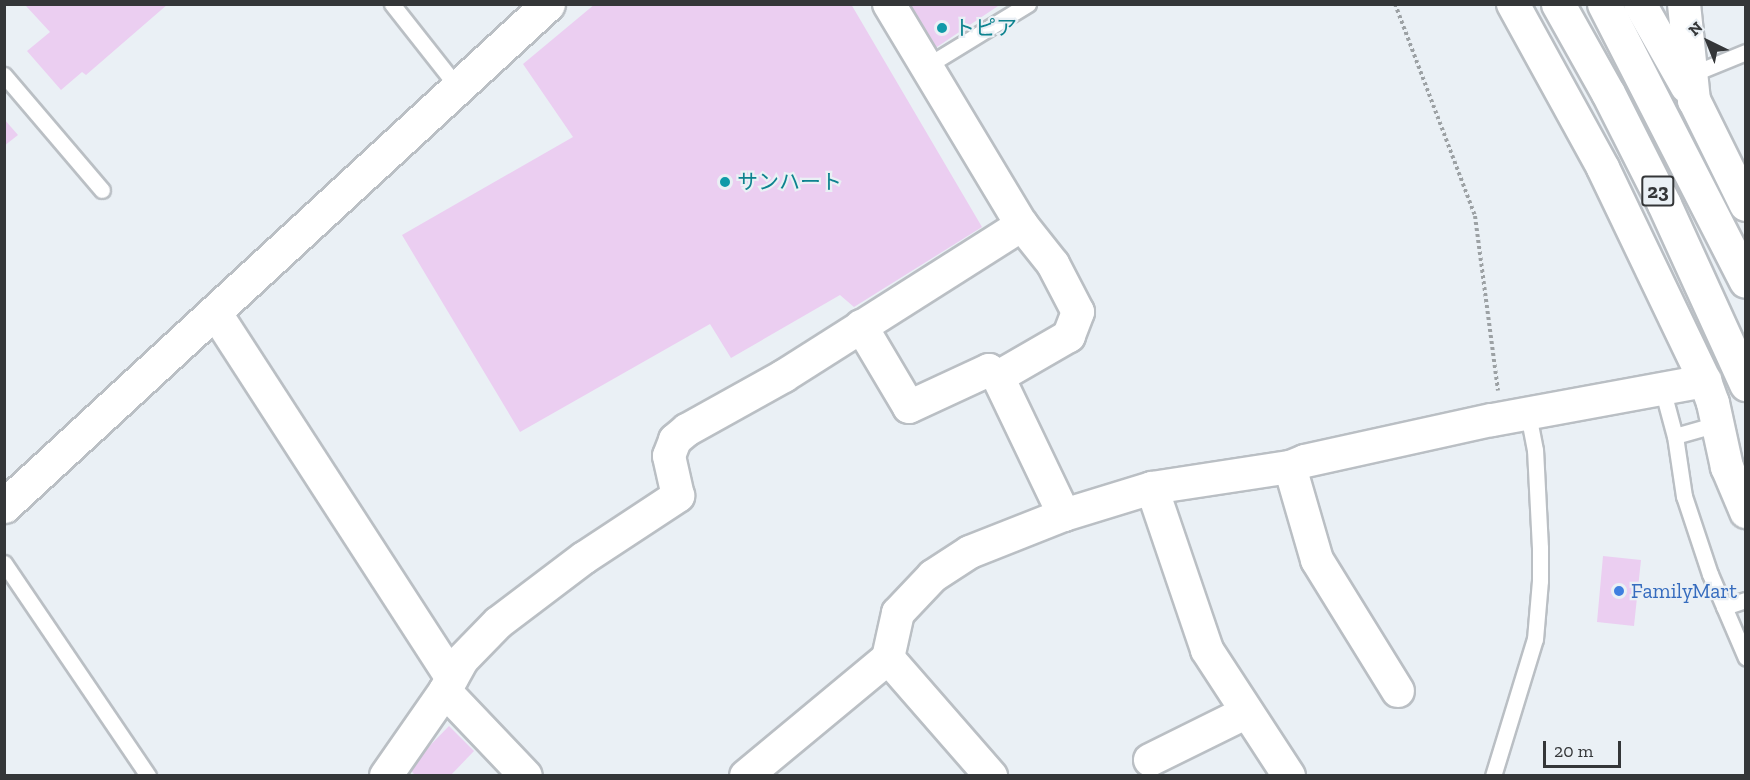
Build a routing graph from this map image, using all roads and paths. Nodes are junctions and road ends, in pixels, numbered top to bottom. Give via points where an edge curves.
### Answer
1 (392, 4) edge
2 (548, 4) edge
3 (889, 4) edge
4 (1028, 4) edge
5 (1395, 4) edge
6 (1513, 4) edge
7 (1558, 4) edge
8 (1604, 4) edge
9 (1640, 4) edge
10 (1684, 4) edge
11 (1746, 52) edge
12 (925, 67) junction
13 (4, 75) edge
14 (1693, 87) junction
15 (458, 88) junction
16 (102, 190) dead end
17 (1746, 205) edge
18 (1022, 225) junction
19 (1746, 280) edge
20 (215, 312) junction
21 (861, 326) junction
22 (998, 377) junction
23 (1705, 381) junction
24 (1746, 384) edge
25 (1666, 403) dead end
26 (1515, 416) junction
27 (1717, 424) junction
28 (1675, 436) junction
29 (1290, 467) junction
30 (1152, 488) junction
31 (4, 506) edge
32 (1746, 512) edge
33 (1064, 515) junction
34 (4, 563) edge
35 (1746, 600) edge
36 (1724, 606) junction
37 (888, 657) junction
38 (1746, 658) edge
39 (448, 685) junction
40 (1398, 691) dead end
41 (1247, 712) junction
42 (1150, 760) dead end
43 (753, 773) edge
44 (148, 776) edge
45 (386, 776) edge
46 (526, 776) edge
47 (992, 776) edge
48 (1288, 776) edge
49 (1493, 776) edge

1 - 15 lane
2 - 15 main road
3 - 12 street
4 - 12 lane
5 - 26 path via 1475,216
6 - 23 street via 1603,168
7 - 24 main road, 23 via 1664,204
8 - 19 main road, 23
9 - 14 street
10 - 14 street
11 - 14 lane
12 - 18 street
13 - 16 lane
14 - 17 street
15 - 20 main road
18 - 21 street
18 - 22 street via 1053,264 1078,312 1069,336
20 - 31 main road
20 - 39 street
21 - 22 street via 909,407 989,370
21 - 39 street via 675,440 669,456 678,496 584,558 498,623 462,660
22 - 33 street
23 - 26 street
23 - 27 street
25 - 28 lane
26 - 29 street
26 - 49 lane via 1534,450 1540,548 1535,639
27 - 28 lane
27 - 32 street via 1727,467
28 - 36 lane via 1684,495
29 - 30 street
29 - 40 street via 1317,560
30 - 33 street
30 - 41 street via 1207,650
33 - 37 street via 970,552 933,576 898,613
34 - 44 lane
35 - 36 lane
36 - 38 lane
37 - 43 street
37 - 47 street
39 - 45 street
39 - 46 street
41 - 42 street
41 - 48 street

